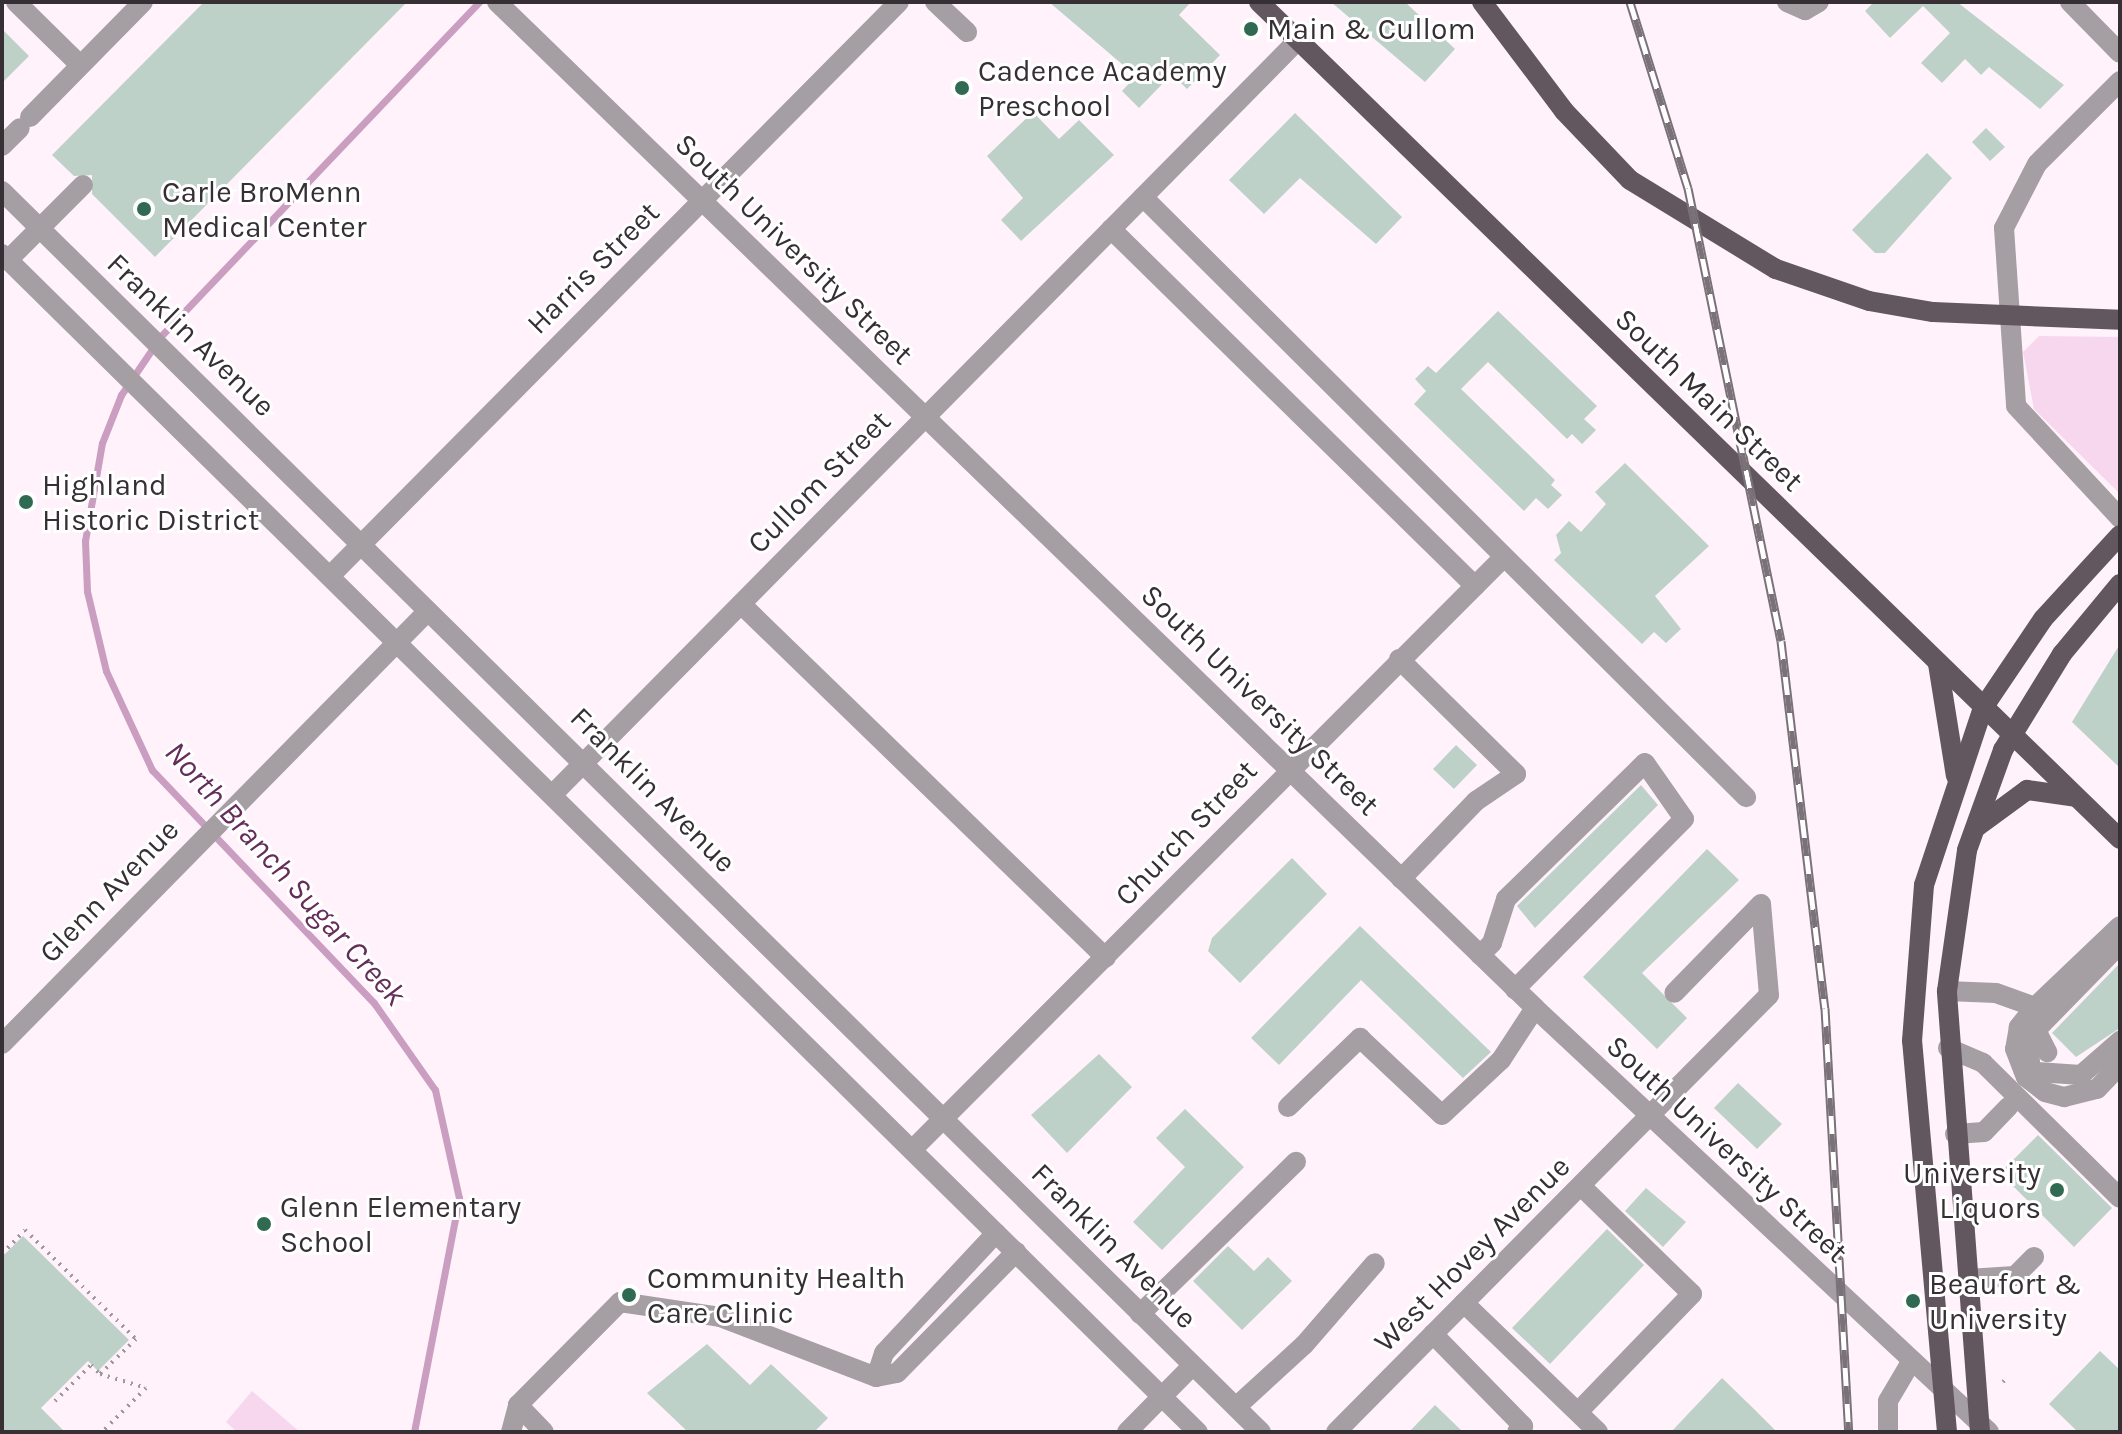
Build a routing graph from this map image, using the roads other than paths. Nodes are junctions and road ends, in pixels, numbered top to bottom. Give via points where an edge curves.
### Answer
1 (16, 2) edge
2 (143, 2) edge
3 (497, 2) edge
4 (899, 2) edge
5 (935, 2) edge
6 (1259, 2) edge
7 (1482, 2) edge
8 (1787, 2) edge
9 (1819, 2) edge
10 (2070, 2) edge
11 (967, 32) dead end
12 (1298, 40) junction
13 (2120, 53) edge
14 (80, 65) junction
15 (2120, 81) edge
16 (2, 146) edge
17 (83, 185) dead end
18 (2, 191) edge
19 (1143, 197) junction
20 (701, 201) junction
21 (39, 228) junction
22 (1111, 229) junction
23 (5, 257) edge
24 (2010, 318) junction
25 (2120, 320) edge
26 (925, 418) junction
27 (2120, 518) edge
28 (2120, 535) edge
29 (363, 545) junction
30 (1503, 558) junction
31 (330, 576) junction
32 (2120, 584) edge
33 (1475, 586) junction
34 (741, 604) junction
35 (428, 611) junction
36 (396, 642) junction
37 (1399, 659) junction
38 (1938, 664) junction
39 (1983, 708) junction
40 (2012, 735) junction
41 (584, 763) junction
42 (1290, 770) junction
43 (1956, 780) junction
44 (552, 795) junction
45 (1746, 797) dead end
46 (2076, 797) junction
47 (1972, 832) junction
48 (2120, 839) edge
49 (1401, 879) junction
50 (2118, 928) edge
51 (1480, 955) junction
52 (1106, 958) junction
53 (1515, 989) junction
54 (1947, 991) junction
55 (1674, 993) dead end
56 (2035, 1007) junction
57 (1535, 1008) junction
58 (2120, 1041) edge
59 (2, 1044) edge
60 (1948, 1048) junction
61 (2120, 1065) edge
62 (1288, 1107) dead end
63 (2008, 1107) dead end
64 (1650, 1118) junction
65 (946, 1122) junction
66 (1955, 1134) junction
67 (912, 1150) junction
68 (1296, 1162) dead end
69 (1581, 1186) junction
70 (2120, 1198) edge
71 (996, 1233) junction
72 (1016, 1252) junction
73 (2034, 1257) dead end
74 (1375, 1263) dead end
75 (1968, 1279) junction
76 (1464, 1303) junction
77 (1140, 1314) junction
78 (1433, 1334) junction
79 (1911, 1362) junction
80 (1192, 1366) junction
81 (876, 1377) junction
82 (1944, 1392) junction
83 (1162, 1397) junction
84 (518, 1405) junction
85 (1236, 1407) junction
86 (1578, 1412) junction
87 (1888, 1430) dead end
88 (1983, 1430) edge
89 (511, 1432) edge
90 (544, 1432) edge
91 (1127, 1432) edge
92 (1198, 1432) edge
93 (1261, 1432) edge
94 (1336, 1432) edge
95 (1517, 1432) edge
96 (1598, 1432) edge
97 (1947, 1432) edge

1 - 14 street
2 - 14 street
3 - 20 street, South University Street
4 - 20 street, Harris Street
5 - 11 street
6 - 12 main road, South Main Street
7 - 24 main road via 1605,156 1718,239 1869,301
8 - 9 street via 1805,10
10 - 13 street
12 - 19 street, Cullom Street
12 - 38 main road, South Main Street
14 - 16 street
15 - 24 street via 2037,164 2012,203 2004,228
17 - 21 street
18 - 21 street, Franklin Avenue
19 - 22 street, Cullom Street
19 - 30 street
20 - 26 street, South University Street
20 - 29 street, Harris Street
21 - 23 street
21 - 29 street, Franklin Avenue
22 - 26 street, Cullom Street
22 - 33 street
23 - 31 street
24 - 25 main road
24 - 27 street via 2016,406
26 - 34 street, Cullom Street
26 - 42 street, South University Street
28 - 39 main road via 2043,619
29 - 31 street, Harris Street
29 - 35 street, Franklin Avenue
30 - 33 street, Church Street
30 - 45 street
31 - 36 street
32 - 40 main road via 2062,654
33 - 37 street, Church Street
34 - 41 street, Cullom Street
34 - 52 street
35 - 36 street, Glenn Avenue
35 - 41 street, Franklin Avenue
36 - 44 street
36 - 59 street, Glenn Avenue
37 - 42 street, Church Street
37 - 49 street via 1516,774 1476,801
38 - 39 main road, South Main Street
38 - 43 main road
39 - 40 main road, South Main Street
39 - 43 main road
40 - 46 main road, South Main Street
40 - 47 main road
41 - 44 street, Cullom Street
41 - 65 street, Franklin Avenue
42 - 49 street, South University Street
42 - 52 street, Church Street
43 - 82 main road via 1924,885 1913,966 1915,1081
44 - 67 street
46 - 47 main road via 2027,790
46 - 48 main road, South Main Street
47 - 54 main road
49 - 51 street, South University Street
50 - 56 street
50 - 58 street via 2117,947 2036,1030 2042,1062 2066,1076 2093,1068
51 - 53 street, South University Street
51 - 53 street via 1492,943 1506,899 1645,763 1684,819
52 - 65 street, Church Street
53 - 57 street, South University Street
54 - 56 street via 1996,993
54 - 60 main road
55 - 64 street, West Hovey Avenue via 1761,904 1769,995
56 - 61 street via 2019,1027 2015,1049 2026,1077 2045,1092 2064,1097 2097,1089
57 - 62 street via 1501,1060 1442,1115 1360,1038
57 - 64 street, South University Street
60 - 66 main road
60 - 70 street via 1983,1063
63 - 66 street via 1984,1132
64 - 69 street, West Hovey Avenue
64 - 79 street, South University Street
65 - 67 street, Church Street
65 - 77 street, Franklin Avenue
66 - 75 main road
67 - 71 street
68 - 77 street
69 - 76 street, West Hovey Avenue
69 - 86 street via 1692,1294
71 - 72 street
71 - 81 street via 884,1353
72 - 81 street via 897,1373
72 - 83 street
73 - 75 street via 2015,1276
74 - 85 street via 1304,1345
75 - 88 main road
76 - 78 street, West Hovey Avenue
76 - 86 street
77 - 80 street, Franklin Avenue
78 - 94 street, West Hovey Avenue
78 - 95 street via 1523,1426
79 - 82 street, South University Street
79 - 87 street via 1888,1401
80 - 83 street
80 - 85 street, Franklin Avenue
81 - 84 street via 720,1317 620,1302
82 - 88 street, South University Street
82 - 97 main road
83 - 91 street
83 - 92 street
84 - 89 street
84 - 90 street
85 - 93 street, Franklin Avenue
86 - 96 street

